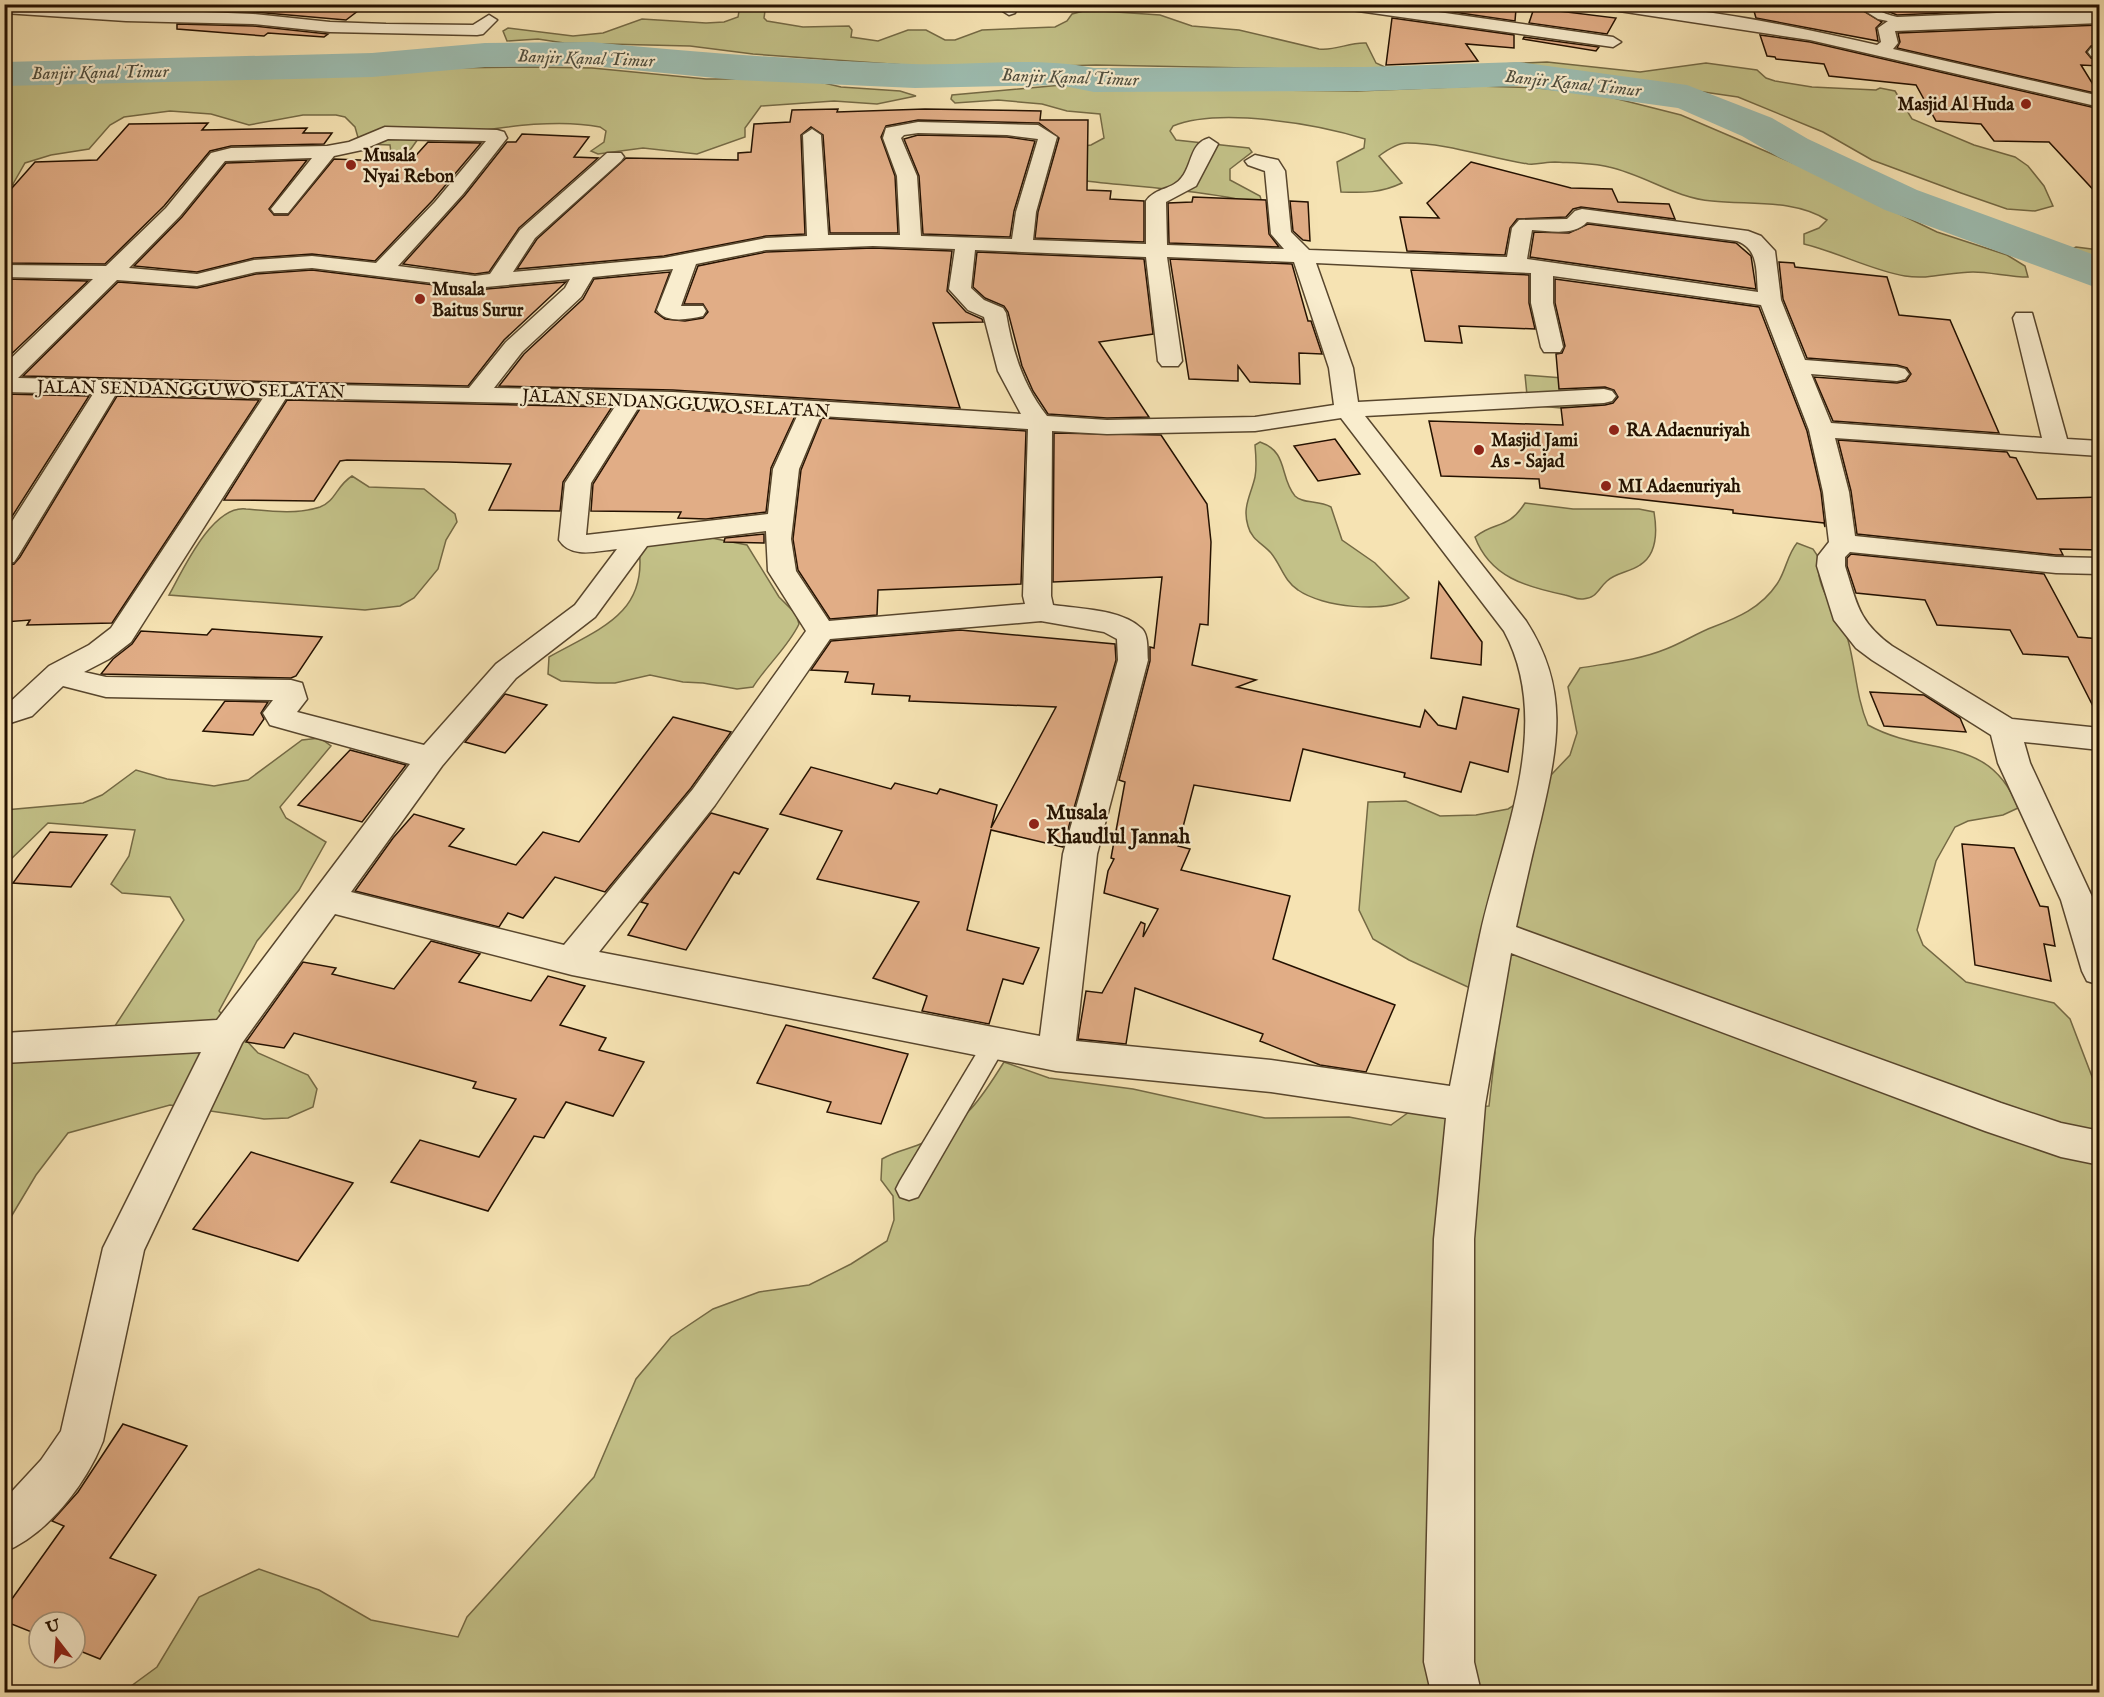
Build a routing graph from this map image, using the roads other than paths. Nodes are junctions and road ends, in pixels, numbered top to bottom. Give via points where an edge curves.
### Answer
1 (1344, 4) edge
2 (1606, 4) edge
3 (1859, 4) edge
4 (4, 8) edge
5 (2100, 12) edge
6 (2100, 18) edge
7 (489, 20) dead end
8 (1613, 42) dead end
9 (1880, 52) junction
10 (2100, 102) edge
11 (812, 135) dead end
12 (1209, 144) dead end
13 (327, 152) junction
14 (614, 157) dead end
15 (1255, 161) dead end
16 (281, 209) dead end
17 (911, 240) junction
18 (818, 241) junction
19 (966, 242) junction
20 (1022, 245) junction
21 (1158, 251) junction
22 (1303, 256) junction
23 (687, 260) junction
24 (1516, 264) junction
25 (1542, 268) junction
26 (587, 270) junction
27 (4, 271) edge
28 (381, 271) junction
29 (113, 273) junction
30 (496, 281) junction
31 (1770, 300) junction
32 (695, 311) dead end
33 (2024, 318) dead end
34 (1552, 347) dead end
35 (1170, 361) dead end
36 (1794, 366) junction
37 (1896, 374) dead end
38 (4, 379) edge
39 (4, 385) edge
40 (109, 387) junction
41 (279, 391) junction
42 (476, 395) junction
43 (1604, 396) dead end
44 (632, 399) junction
45 (812, 409) junction
46 (1347, 410) junction
47 (1040, 423) junction
48 (1821, 430) junction
49 (2057, 447) junction
50 (2100, 449) edge
51 (778, 521) junction
52 (638, 539) junction
53 (1843, 543) junction
54 (4, 556) edge
55 (2100, 566) edge
56 (1041, 612) junction
57 (821, 631) junction
58 (59, 673) junction
59 (4, 715) edge
60 (2005, 729) junction
61 (2100, 739) edge
62 (431, 758) junction
63 (328, 900) junction
64 (1497, 934) junction
65 (572, 961) junction
66 (2100, 971) edge
67 (227, 1035) junction
68 (995, 1043) junction
69 (4, 1048) edge
70 (1056, 1055) junction
71 (1466, 1105) junction
72 (2100, 1148) edge
73 (909, 1189) dead end
74 (4, 1529) edge
75 (1456, 1692) edge

1 - 8 street via 1414,16 1522,21
2 - 9 street via 1810,35
3 - 5 lane via 1882,17 1897,20
4 - 7 street via 453,31 477,30
6 - 9 street via 1888,26 1890,43
9 - 10 street
11 - 18 street
12 - 21 street via 1187,185 1161,195 1156,201
13 - 16 street
13 - 28 street via 355,146 385,133 498,138 434,218
13 - 29 street via 218,157 174,212
14 - 30 street via 527,234
15 - 22 street via 1271,164 1275,171 1281,234
17 - 18 street
17 - 19 street
17 - 20 street via 907,176 893,132 942,128 1038,131 1048,138 1026,212
18 - 23 street via 765,244
19 - 20 street
19 - 47 street via 960,289 976,304 995,313 1002,349 1017,387
20 - 21 street
21 - 22 street
21 - 35 street
22 - 24 street
22 - 46 street via 1341,368
23 - 26 street
23 - 32 street via 669,310
24 - 25 street
24 - 31 street via 1524,226 1572,225 1582,215 1741,235 1761,247
25 - 31 street
25 - 34 street via 1542,303
26 - 30 street
26 - 42 street via 573,291 514,347
27 - 29 street
28 - 29 street via 312,262 254,266 206,279
28 - 30 street via 466,282
29 - 38 street
31 - 36 street
33 - 49 street
36 - 37 street
36 - 48 street
39 - 40 street, JALAN SENDANGGUWO SELATAN
40 - 41 street, JALAN SENDANGGUWO SELATAN
40 - 54 street
41 - 42 street, JALAN SENDANGGUWO SELATAN
41 - 58 street via 121,635
42 - 44 street, JALAN SENDANGGUWO SELATAN
43 - 46 street, JALAN SENDANGGUWO SELATAN
44 - 45 street, JALAN SENDANGGUWO SELATAN
44 - 52 street via 578,483 572,540 578,543
45 - 47 street, JALAN SENDANGGUWO SELATAN
45 - 51 street via 786,469
46 - 47 street, JALAN SENDANGGUWO SELATAN via 1279,422 1224,426
46 - 64 street via 1516,627 1533,661 1543,728 1540,755
47 - 56 street via 1037,596
48 - 49 street
48 - 53 street
49 - 50 street
51 - 52 street
51 - 57 street via 782,571
52 - 62 street via 585,611 506,672
53 - 55 street
53 - 60 street via 1832,556 1831,566 1848,620 1855,630 1882,653
56 - 57 street
56 - 70 street via 1111,624 1131,634 1133,660 1080,854
57 - 65 street via 704,797
58 - 59 street via 21,709
58 - 62 street via 106,687 291,690 292,699 278,713 281,718
60 - 61 street
60 - 66 street via 2014,763 2078,900
62 - 63 street
63 - 65 street
63 - 67 street
64 - 71 street
64 - 72 street via 1999,1119 2061,1140
65 - 68 street
67 - 69 street
67 - 74 street via 124,1248 81,1441 30,1508
68 - 70 street
68 - 73 lane
70 - 71 street via 1271,1076
71 - 75 street via 1454,1239 1449,1662

